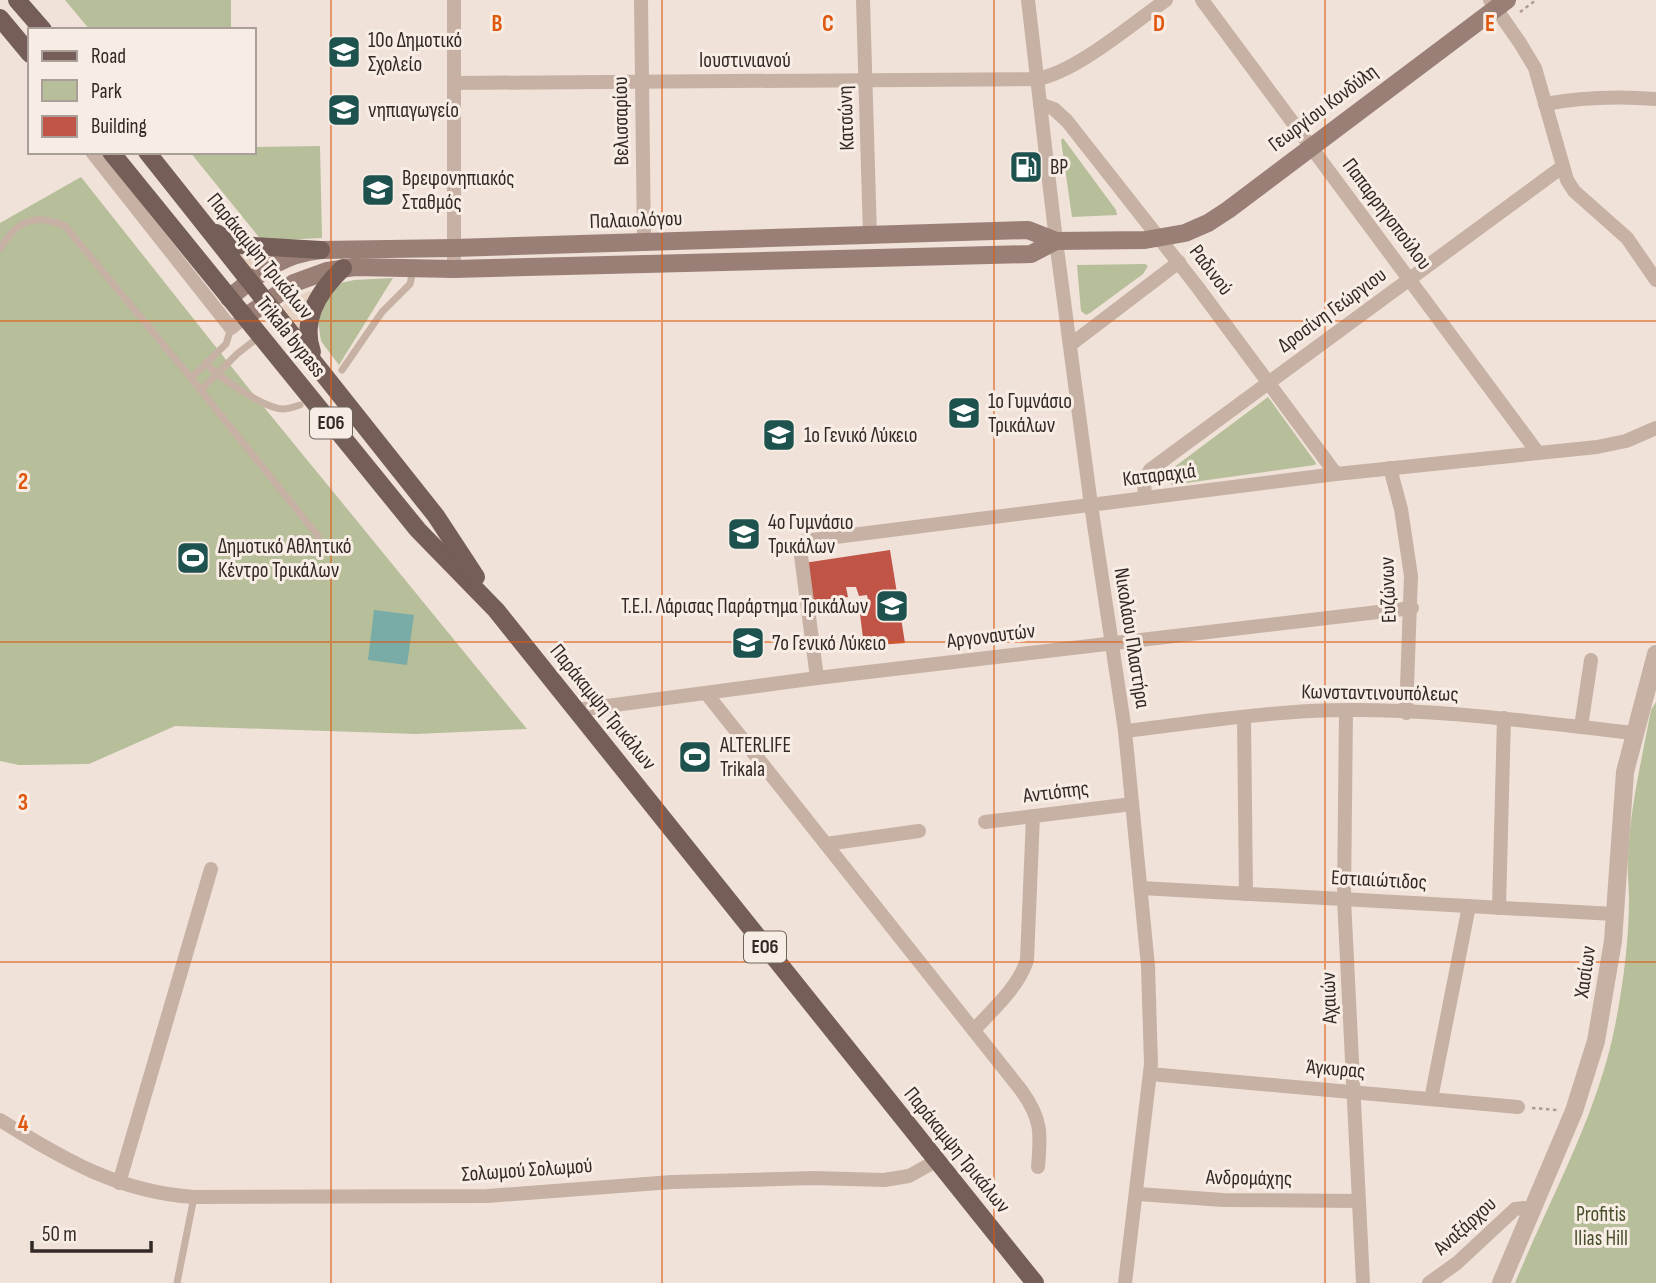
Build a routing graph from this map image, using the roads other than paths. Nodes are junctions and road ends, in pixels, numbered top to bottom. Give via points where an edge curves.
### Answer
1 (454, 0) edge
2 (641, 0) edge
3 (863, 0) edge
4 (1028, 0) edge
5 (1166, 0) edge
6 (1202, 0) edge
7 (20, 1) edge
8 (1497, 3) edge
9 (0, 18) edge
10 (41, 28) edge
11 (28, 52) edge
12 (1037, 79) junction
13 (866, 80) junction
14 (642, 82) junction
15 (454, 83) junction
16 (1656, 99) edge
17 (1040, 104) junction
18 (1545, 104) junction
19 (1310, 146) junction
20 (94, 154) edge
21 (112, 154) edge
22 (149, 154) edge
23 (1562, 167) junction
24 (209, 229) junction
25 (870, 235) junction
26 (1160, 238) junction
27 (1056, 241) junction
28 (644, 242) junction
29 (454, 248) junction
30 (0, 249) edge
31 (321, 250) junction
32 (1178, 262) junction
33 (343, 268) junction
34 (414, 268) junction
35 (454, 270) junction
36 (1409, 279) junction
37 (1656, 280) edge
38 (251, 281) junction
39 (267, 301) junction
40 (223, 303) junction
41 (238, 322) junction
42 (261, 336) junction
43 (1070, 345) junction
44 (206, 363) junction
45 (318, 365) junction
46 (342, 370) dead end
47 (216, 374) junction
48 (191, 377) junction
49 (1269, 383) junction
50 (201, 390) junction
51 (300, 405) dead end
52 (1656, 428) edge
53 (1538, 453) junction
54 (1390, 468) junction
55 (1336, 474) junction
56 (1145, 498) junction
57 (1091, 505) junction
58 (318, 536) dead end
59 (1412, 608) junction
60 (496, 610) junction
61 (1111, 643) junction
62 (1656, 654) edge
63 (1591, 660) dead end
64 (817, 678) junction
65 (706, 693) junction
66 (577, 710) junction
67 (1346, 711) junction
68 (1406, 713) junction
69 (1244, 718) junction
70 (1504, 718) junction
71 (1581, 727) junction
72 (1125, 731) junction
73 (1634, 733) junction
74 (1132, 804) junction
75 (1033, 816) junction
76 (985, 822) dead end
77 (919, 831) dead end
78 (826, 844) junction
79 (211, 869) dead end
80 (1141, 888) junction
81 (1246, 894) junction
82 (1344, 899) junction
83 (1469, 906) junction
84 (1499, 908) junction
85 (1614, 914) junction
86 (974, 1030) junction
87 (1150, 1073) junction
88 (1353, 1092) junction
89 (1431, 1099) junction
90 (1518, 1107) road end
91 (0, 1120) edge
92 (936, 1161) junction
93 (1038, 1167) dead end
94 (118, 1183) junction
95 (1138, 1194) junction
96 (194, 1197) junction
97 (1359, 1201) junction
98 (1532, 1211) junction
99 (1028, 1281) edge
100 (177, 1283) edge
101 (1125, 1283) edge
102 (1363, 1283) edge
103 (1429, 1283) edge
104 (1500, 1283) edge

1 - 15 street
2 - 14 street, Βελισσαρίου
3 - 13 street, Κατσώνη
4 - 12 street, Νικολάου Πλαστήρα
5 - 12 street, Ιουστινιανού via 1070,67
6 - 19 street, Παπαρρηγοπούλου
7 - 10 main road
8 - 18 street via 1528,54
8 - 19 main road, Γεωργίου Κονδύλη
9 - 11 main road
12 - 13 street, Ιουστινιανού
12 - 17 street, Νικολάου Πλαστήρα
13 - 14 street, Ιουστινιανού
13 - 25 street, Κατσώνη
14 - 15 street, Ιουστινιανού
14 - 28 street, Βελισσαρίου
15 - 29 street
16 - 18 street via 1606,97
17 - 26 street, Ραδινού via 1067,121
17 - 27 street, Νικολάου Πλαστήρα
18 - 23 street
19 - 26 main road, Γεωργίου Κονδύλη via 1208,223
19 - 36 street, Παπαρρηγοπούλου
20 - 40 street
21 - 40 main road, Trikala bypass / ΕΟ6
22 - 24 main road, Παράκαμψη Τρικάλων / ΕΟ6
23 - 36 street, Δροσίνη Γεώργιου
23 - 37 street via 1571,188 1627,238
24 - 31 main road via 238,245
24 - 38 main road, Παράκαμψη Τρικάλων / ΕΟ6
25 - 27 main road, Παλαιολόγου via 1028,230
25 - 28 main road, Παλαιολόγου
26 - 27 main road, Παλαιολόγου
26 - 32 street, Ραδινού
27 - 35 main road, Παλαιολόγου via 1031,254
27 - 43 street, Νικολάου Πλαστήρα
28 - 29 main road, Παλαιολόγου
29 - 31 main road, Παλαιολόγου
29 - 35 street
30 - 48 lane via 15,229 29,220 48,219 65,226
31 - 38 main road, Παλαιολόγου via 282,259
32 - 43 street
32 - 49 street, Ραδινού
33 - 34 main road, Παλαιολόγου
33 - 39 main road, Παλαιολόγου via 294,283
33 - 45 main road via 322,290 310,318 308,338
34 - 35 main road, Παλαιολόγου
34 - 46 lane via 410,284 382,312
36 - 49 street, Δροσίνη Γεώργιου
36 - 53 street, Παπαρρηγοπούλου
38 - 39 main road, Παράκαμψη Τρικάλων / ΕΟ6
38 - 40 main road, Παλαιολόγου
39 - 41 main road, Παλαιολόγου
39 - 45 main road, Παράκαμψη Τρικάλων / ΕΟ6
40 - 41 main road, Trikala bypass / ΕΟ6
41 - 42 main road, Trikala bypass / ΕΟ6
41 - 44 lane via 226,344
42 - 47 lane
42 - 60 main road, Trikala bypass / ΕΟ6 via 418,530
43 - 57 street, Νικολάου Πλαστήρα
44 - 47 lane
44 - 48 lane
45 - 60 main road, Παράκαμψη Τρικάλων / ΕΟ6 via 436,516
47 - 50 lane
47 - 51 lane via 270,405 282,409
48 - 50 lane
49 - 55 street, Ραδινού
49 - 56 street, Δροσίνη Γεώργιου via 1150,470 1143,484
50 - 58 lane
52 - 53 street, Καταραχιά via 1612,444
53 - 54 street, Καταραχιά
54 - 55 street, Καταραχιά
54 - 59 street, Ευζώνων via 1410,556
55 - 56 street, Καταραχιά
56 - 57 street, Καταραχιά
57 - 61 street, Νικολάου Πλαστήρα
57 - 64 street, Καταραχιά via 804,541 800,548
59 - 61 street, Αργοναυτών
59 - 68 street, Ευζώνων
60 - 66 main road, Παράκαμψη Τρικάλων / ΕΟ6
61 - 64 street, Αργοναυτών
61 - 72 street, Νικολάου Πλαστήρα
62 - 73 street, Χασίων
63 - 71 street
64 - 65 street, Αργοναυτών
65 - 66 street, Αργοναυτών
65 - 78 street
66 - 92 main road, Παράκαμψη Τρικάλων / ΕΟ6
67 - 68 street, Κωνσταντινουπόλεως
67 - 69 street, Κωνσταντινουπόλεως
67 - 82 street, Αχαιών
68 - 70 street, Κωνσταντινουπόλεως
69 - 72 street, Κωνσταντινουπόλεως
69 - 81 street
70 - 71 street, Κωνσταντινουπόλεως
70 - 84 street
71 - 73 street, Κωνσταντινουπόλεως
72 - 74 street, Νικολάου Πλαστήρα
73 - 85 street, Χασίων via 1621,802
74 - 75 street, Αντιόπης
74 - 80 street, Νικολάου Πλαστήρα
75 - 76 street, Αντιόπης
75 - 86 street via 1027,960 1015,984
77 - 78 street
78 - 86 street
79 - 94 street
80 - 81 street, Εστιαιώτιδος
80 - 87 street, Νικολάου Πλαστήρα
81 - 82 street, Εστιαιώτιδος
82 - 83 street, Εστιαιώτιδος
82 - 88 street, Αχαιών
83 - 84 street, Εστιαιώτιδος
83 - 89 street
84 - 85 street, Εστιαιώτιδος
85 - 98 street, Χασίων via 1596,1041
86 - 93 street via 1038,1117
87 - 88 street, Άγκυρας
87 - 95 street, Νικολάου Πλαστήρα
88 - 89 street, Άγκυρας
88 - 97 street, Αχαιών
89 - 90 street, Άγκυρας
91 - 94 street, Σολωμού Σολωμού
92 - 96 street, Σολωμού Σολωμού via 909,1176 884,1180 672,1182 486,1196
92 - 99 main road, Παράκαμψη Τρικάλων / ΕΟ6
94 - 96 street, Σολωμού Σολωμού
95 - 97 street, Ανδρομάχης
95 - 101 street, Νικολάου Πλαστήρα
96 - 100 lane
97 - 102 street, Αχαιών
98 - 103 street, Αναξάρχου via 1515,1209
98 - 104 street, Χασίων

